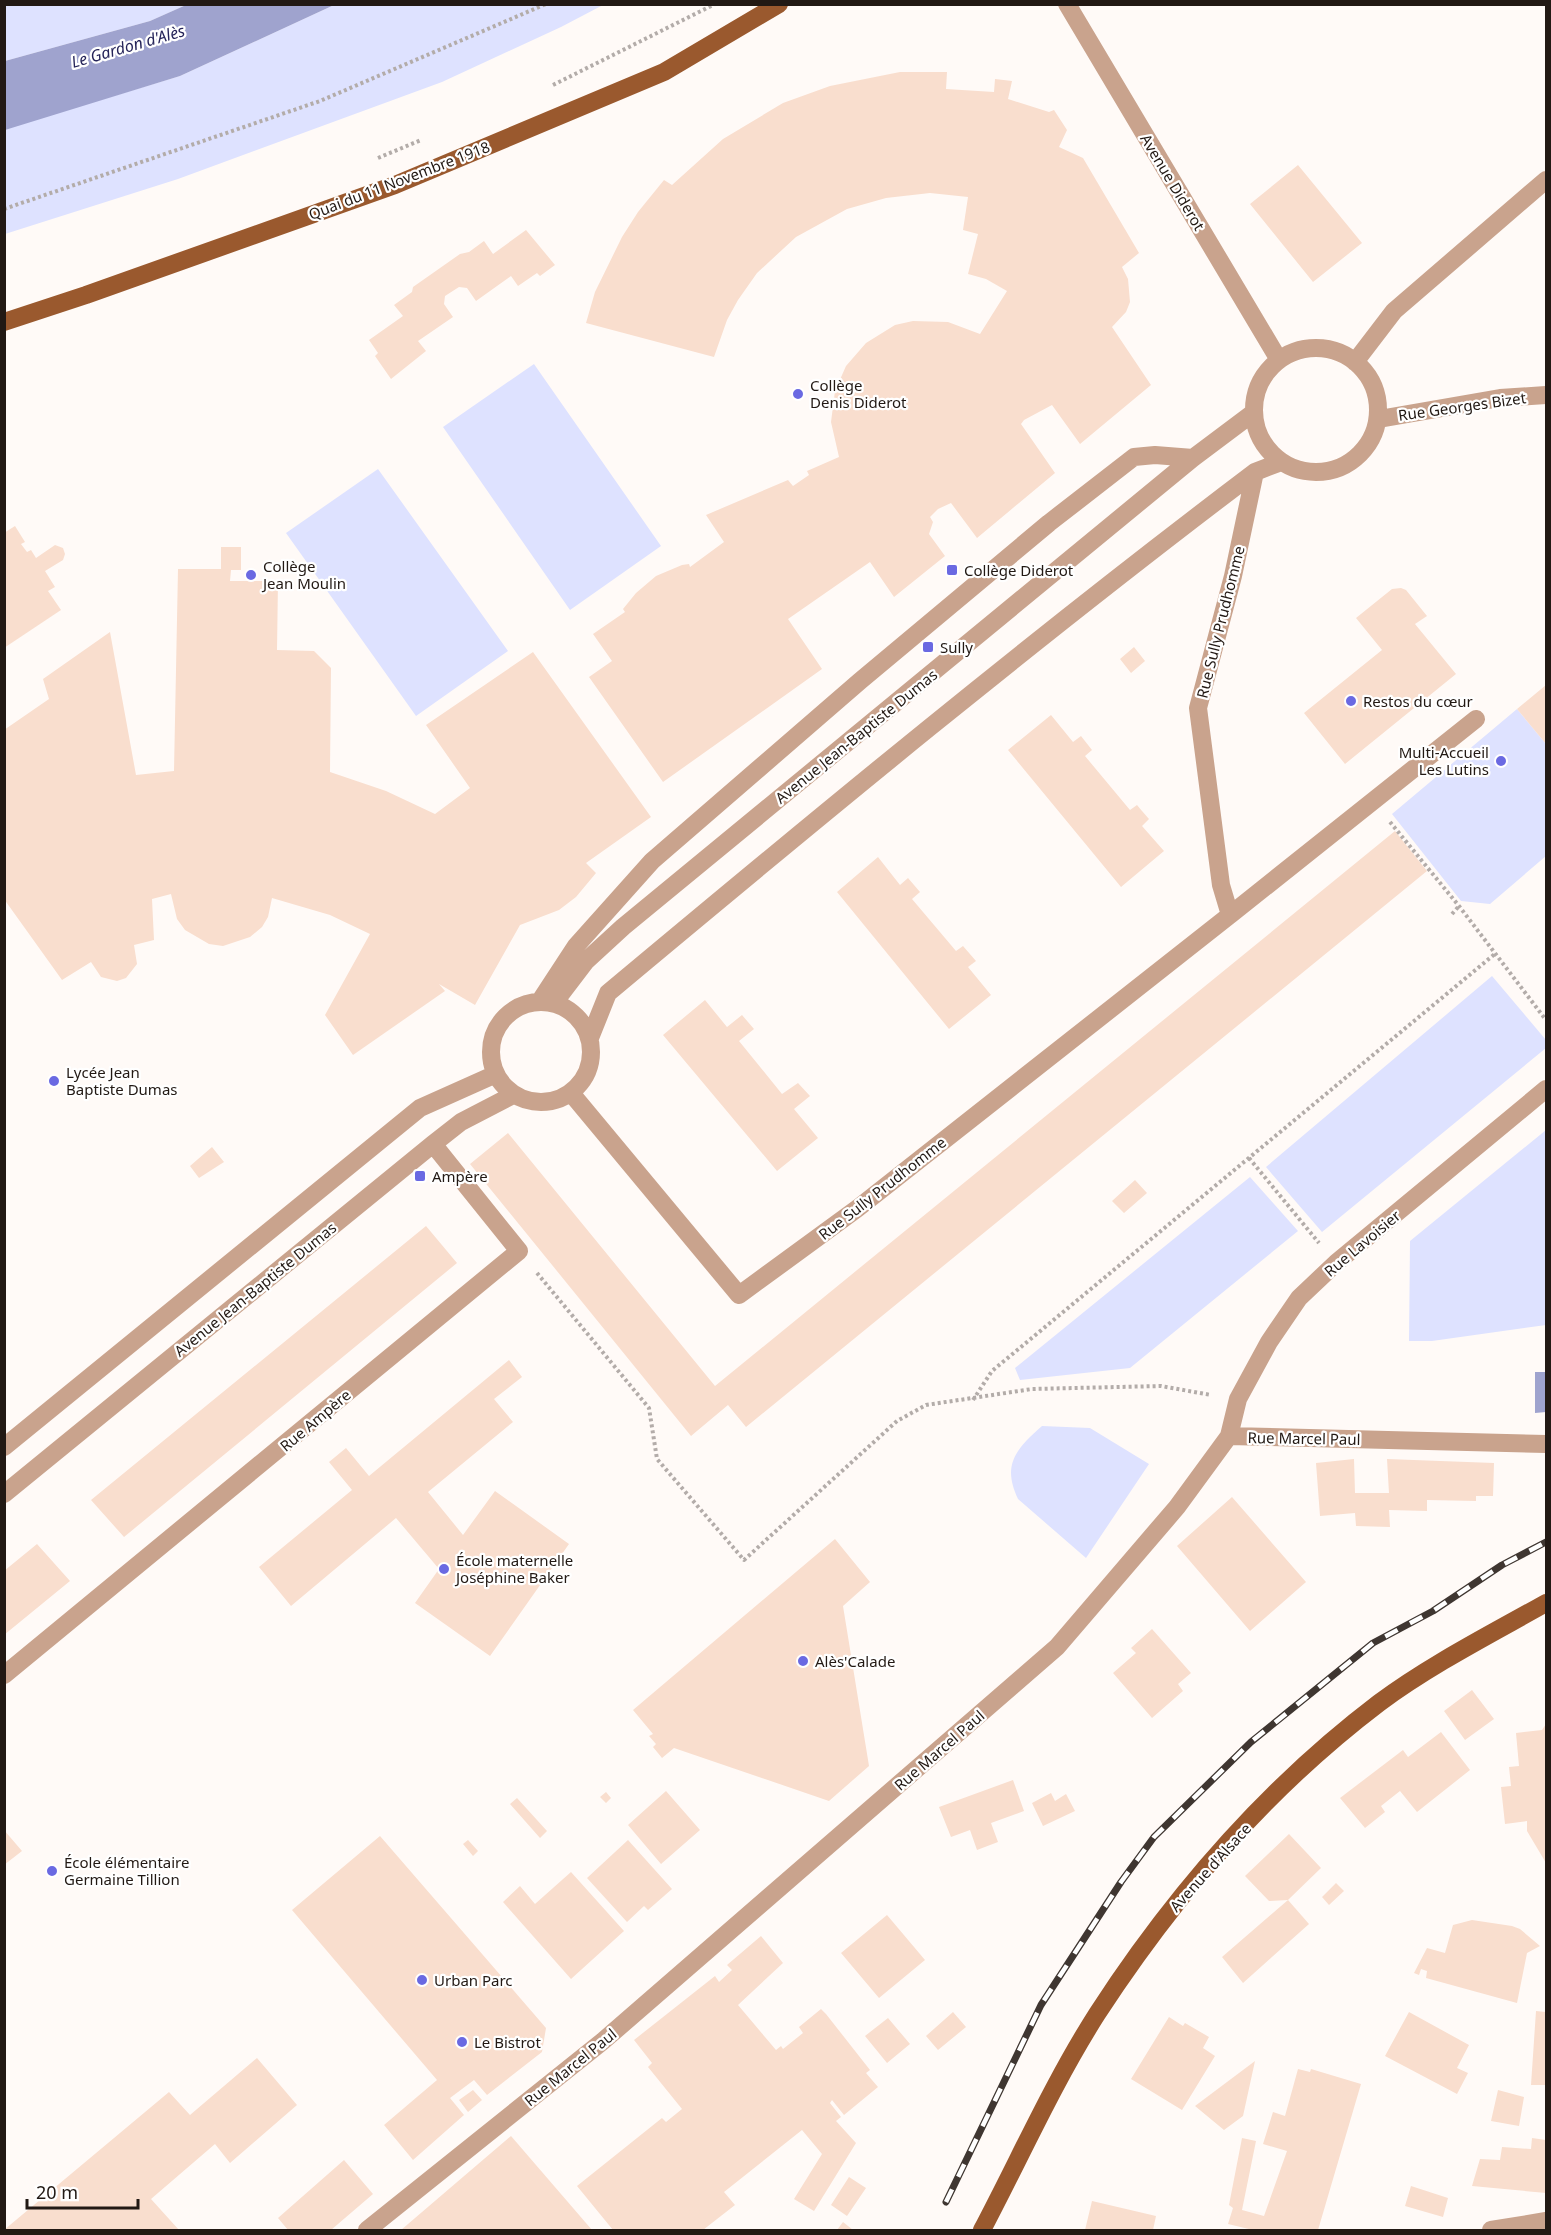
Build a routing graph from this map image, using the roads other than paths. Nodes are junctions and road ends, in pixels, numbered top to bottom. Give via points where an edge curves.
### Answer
1 (779, 4) edge
2 (1067, 4) edge
3 (1546, 180) edge
4 (4, 321) edge
5 (1278, 360) junction
6 (1355, 362) junction
7 (1546, 395) edge
8 (1253, 412) junction
9 (1379, 419) junction
10 (1193, 458) junction
11 (1281, 462) junction
12 (1255, 472) junction
13 (1476, 719) dead end
14 (1230, 915) junction
15 (547, 1002) junction
16 (590, 1038) junction
17 (496, 1074) junction
18 (1546, 1089) edge
19 (571, 1093) junction
20 (513, 1095) junction
21 (433, 1144) junction
22 (1229, 1436) junction
23 (1546, 1444) edge
24 (4, 1447) edge
25 (4, 1494) edge
26 (1546, 1603) edge
27 (4, 1675) edge
28 (1546, 2221) edge
29 (367, 2230) edge
30 (982, 2230) edge
31 (1491, 2230) edge

1 - 4 main road, Quai du 11 Novembre 1918 via 664,72 395,185
2 - 5 street, Avenue Diderot
3 - 6 street via 1394,311
5 - 6 street via 1306,348 1337,351
5 - 8 street via 1259,383
6 - 9 street via 1376,392
7 - 9 street, Rue Georges Bizet via 1500,398
8 - 10 street, Avenue Jean-Baptiste Dumas
8 - 11 street via 1261,441
9 - 11 street via 1367,448 1342,468 1311,473
10 - 15 street, Avenue Jean-Baptiste Dumas via 623,927
10 - 15 street via 1134,457 860,681 652,861 576,946
11 - 12 street
12 - 14 street, Rue Sully Prudhomme via 1233,576 1198,708 1221,885
12 - 16 street via 908,742 608,993
13 - 14 street, Rue Sully Prudhomme
14 - 19 street, Rue Sully Prudhomme via 858,1208 739,1295
15 - 16 street via 578,1017
15 - 17 street via 516,1008 500,1023 492,1039 491,1060
16 - 19 street via 591,1062
17 - 20 street
17 - 24 street via 420,1108
18 - 22 street, Rue Lavoisier via 1299,1298 1238,1399
19 - 20 street via 540,1103
20 - 21 street, Avenue Jean-Baptiste Dumas via 461,1122
21 - 25 street, Avenue Jean-Baptiste Dumas
21 - 27 street, Rue Ampère via 519,1251
22 - 23 street, Rue Marcel Paul
22 - 29 street, Rue Marcel Paul via 1177,1507 1057,1647 603,2041
26 - 30 main road, Avenue d'Alsace via 1380,1703 1291,1777 1179,1897 1097,2015 1035,2123
28 - 31 street

